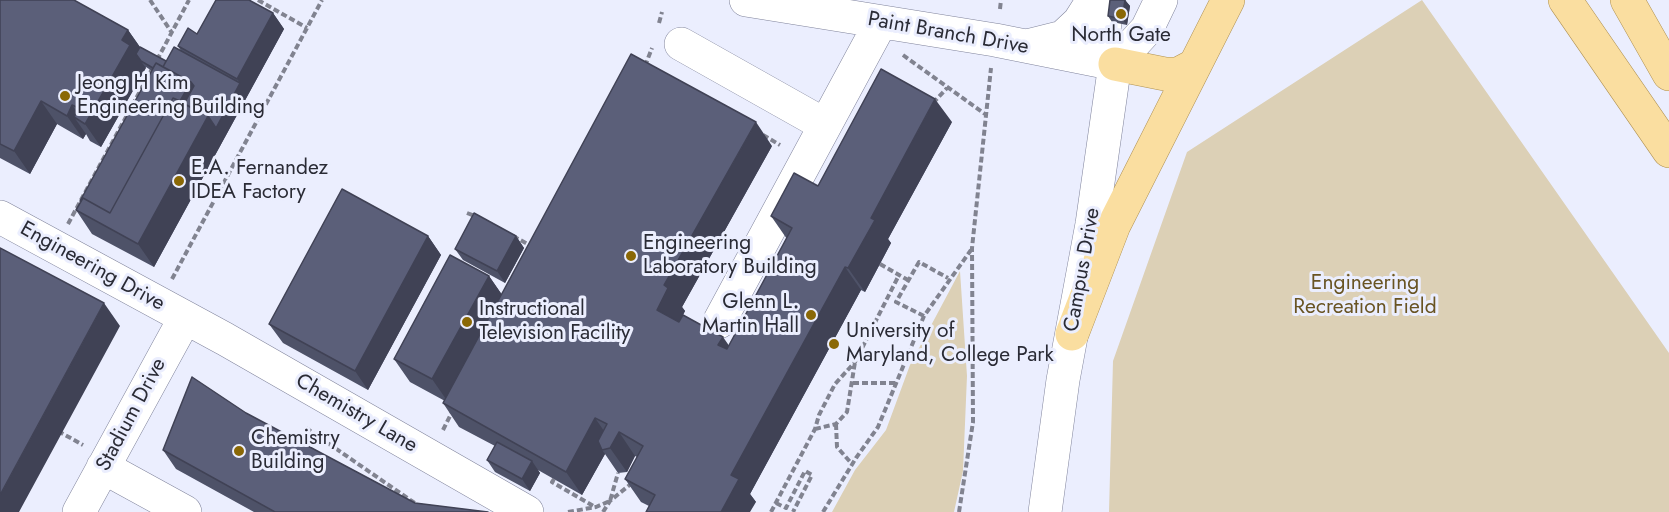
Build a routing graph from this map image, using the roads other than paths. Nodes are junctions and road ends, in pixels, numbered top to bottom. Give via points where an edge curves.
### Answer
1 (746, 0) edge
2 (1093, 0) edge
3 (1108, 0) edge
4 (1161, 0) edge
5 (1228, 0) edge
6 (1546, 0) edge
7 (1565, 0) edge
8 (1627, 0) edge
9 (881, 22) junction
10 (664, 41) road end
11 (1596, 45) junction
12 (1025, 46) junction
13 (1114, 64) junction
14 (1195, 65) junction
15 (1669, 74) edge
16 (825, 125) junction
17 (1669, 151) edge
18 (0, 217) edge
19 (184, 318) junction
20 (718, 322) dead end
21 (1072, 334) junction
22 (96, 458) junction
23 (79, 512) edge
24 (184, 512) edge
25 (527, 512) edge
26 (1045, 512) edge

1 - 9 street, Paint Branch Drive
2 - 12 street via 1063,37
3 - 13 street, Campus Drive via 1103,38 1105,51
4 - 13 street via 1147,29
5 - 14 main road
6 - 11 main road
7 - 11 main road
8 - 15 main road
9 - 12 street, Paint Branch Drive
9 - 16 street
10 - 16 street
11 - 17 main road
12 - 13 street, Paint Branch Drive
13 - 14 main road via 1165,74 1178,74
13 - 21 street, Campus Drive
14 - 21 main road via 1113,225
16 - 20 street
18 - 19 street, Engineering Drive
19 - 22 street, Stadium Drive
19 - 25 street, Chemistry Lane
21 - 26 street, Campus Drive
22 - 23 street, Stadium Drive
22 - 24 street

